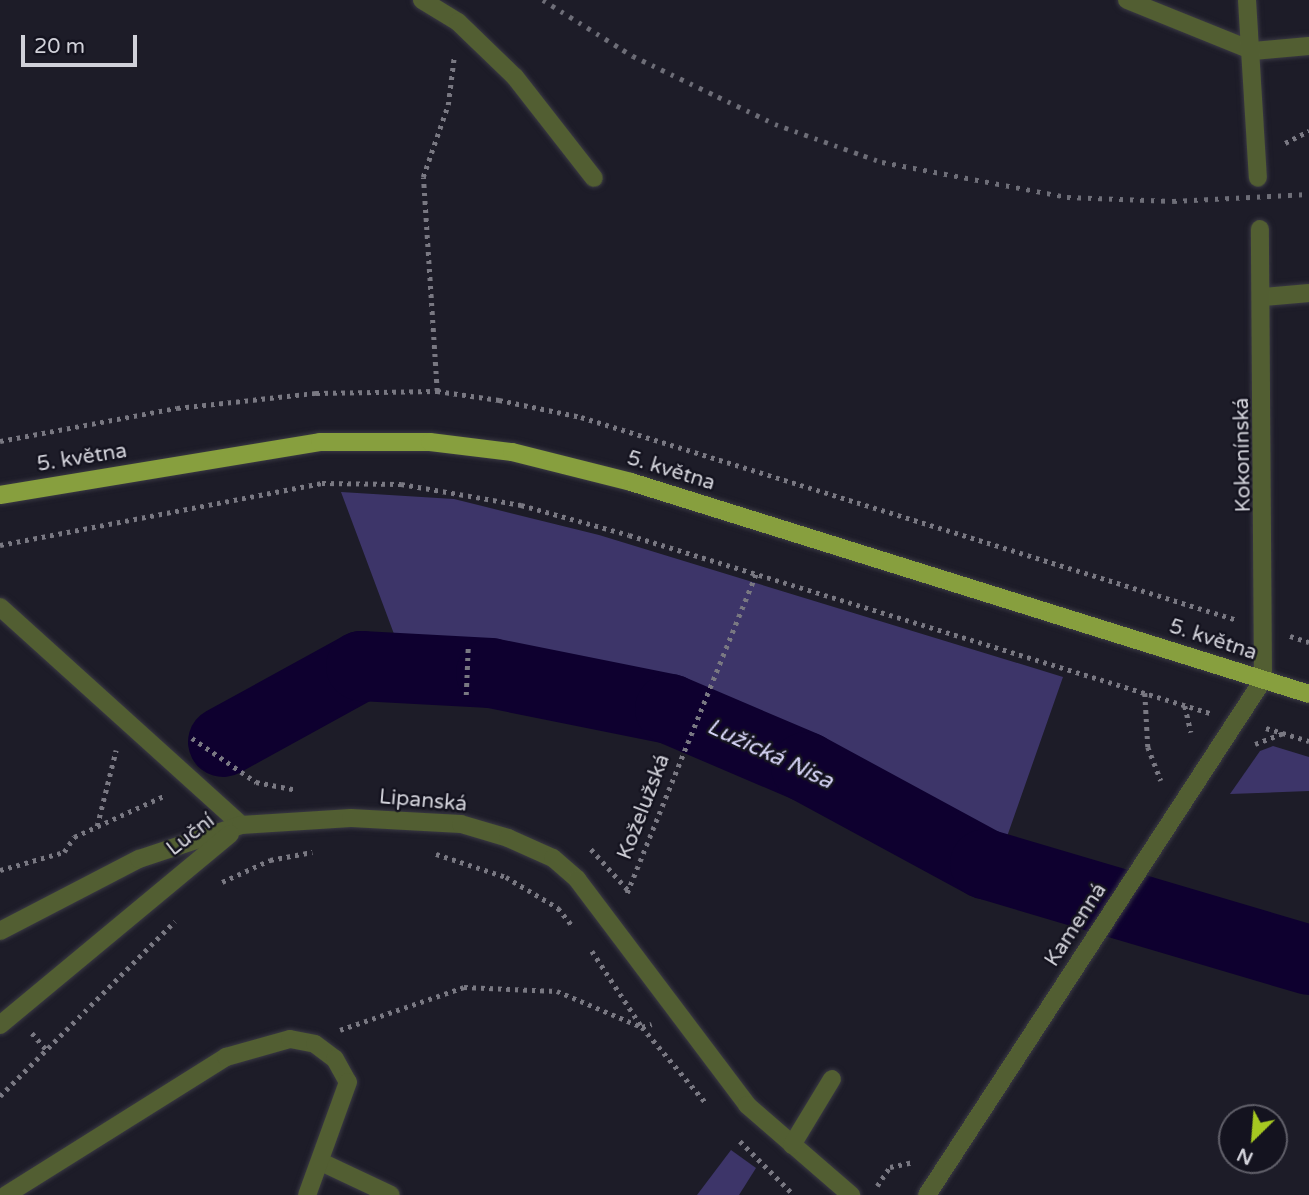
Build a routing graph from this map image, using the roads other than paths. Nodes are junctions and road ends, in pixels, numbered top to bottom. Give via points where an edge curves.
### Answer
1 (422, 0) edge
2 (1127, 0) edge
3 (1247, 0) edge
4 (1309, 46) edge
5 (1253, 51) junction
6 (594, 178) dead end
7 (1258, 178) dead end
8 (1260, 229) dead end
9 (1309, 293) edge
10 (1264, 297) junction
11 (0, 495) edge
12 (0, 607) edge
13 (1263, 680) junction
14 (1309, 694) edge
15 (241, 825) junction
16 (0, 931) edge
17 (0, 1025) edge
18 (832, 1079) dead end
19 (792, 1146) junction
20 (321, 1162) junction
21 (6, 1195) edge
22 (307, 1195) edge
23 (391, 1195) edge
24 (850, 1195) edge
25 (927, 1195) edge

1 - 6 street via 458,22 515,78
2 - 5 street
3 - 5 street
4 - 5 street
5 - 7 street
8 - 10 street, Kokonínská
9 - 10 street
10 - 13 street, Kokonínská
11 - 13 main road, 5. května via 320,442 430,442 512,452 631,482
12 - 15 street
13 - 14 main road, 5. května
13 - 25 street, Kamenná
15 - 16 street, Luční via 139,859
15 - 17 street, Luční
15 - 19 street, Lipanská via 351,818 461,824 552,858 577,879 747,1105
18 - 19 street
19 - 24 street, Lipanská
20 - 21 street via 348,1082 335,1059 315,1044 290,1038 226,1057
20 - 22 street
20 - 23 street

